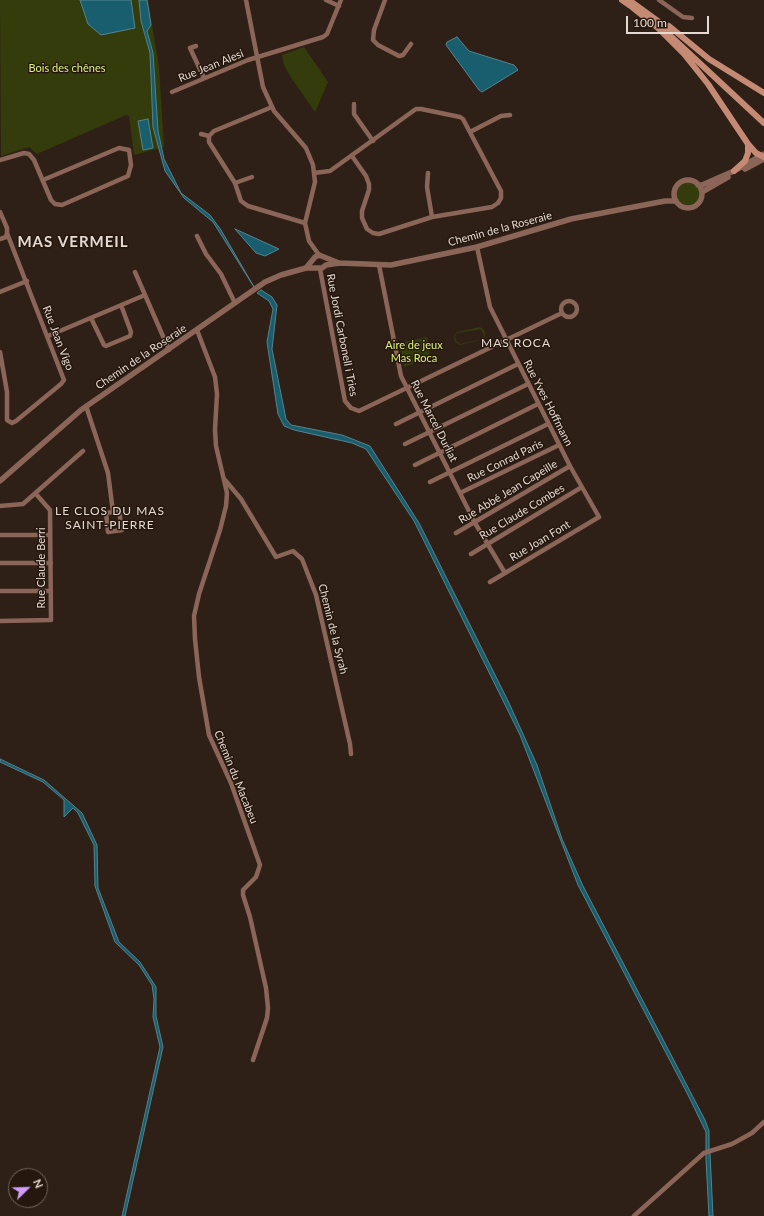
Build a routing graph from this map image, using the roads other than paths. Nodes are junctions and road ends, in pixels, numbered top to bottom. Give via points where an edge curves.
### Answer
1 (326, 0) edge
2 (341, 0) edge
3 (385, 0) edge
4 (622, 0) edge
5 (629, 0) edge
6 (659, 0) edge
7 (246, 1) edge
8 (338, 6) junction
9 (640, 7) junction
10 (633, 8) junction
11 (692, 18) dead end
12 (411, 44) dead end
13 (196, 46) dead end
14 (256, 58) junction
15 (204, 78) junction
16 (172, 92) dead end
17 (764, 93) edge
18 (354, 104) dead end
19 (272, 107) junction
20 (510, 115) dead end
21 (764, 117) edge
22 (764, 123) edge
23 (470, 132) junction
24 (201, 134) dead end
25 (209, 136) junction
26 (373, 141) junction
27 (748, 144) junction
28 (352, 156) junction
29 (763, 157) edge
30 (0, 160) edge
31 (734, 171) junction
32 (314, 173) junction
33 (428, 173) dead end
34 (252, 177) dead end
35 (43, 180) junction
36 (235, 183) junction
37 (698, 184) junction
38 (702, 192) junction
39 (674, 193) junction
40 (665, 201) junction
41 (676, 201) junction
42 (0, 212) edge
43 (432, 217) junction
44 (305, 223) junction
45 (7, 234) junction
46 (197, 236) dead end
47 (0, 239) edge
48 (477, 247) junction
49 (315, 258) junction
50 (326, 262) junction
51 (379, 265) junction
52 (306, 268) junction
53 (318, 268) junction
54 (135, 272) dead end
55 (27, 281) junction
56 (0, 292) edge
57 (145, 295) junction
58 (235, 303) junction
59 (120, 305) junction
60 (562, 313) dead end
61 (91, 318) junction
62 (197, 330) junction
63 (48, 336) junction
64 (506, 339) junction
65 (169, 350) junction
66 (0, 352) edge
67 (518, 364) junction
68 (528, 384) junction
69 (408, 388) junction
70 (538, 404) junction
71 (86, 406) junction
72 (420, 412) junction
73 (396, 424) dead end
74 (548, 424) junction
75 (430, 432) junction
76 (405, 444) dead end
77 (559, 444) junction
78 (83, 451) dead end
79 (440, 452) junction
80 (415, 465) dead end
81 (570, 466) junction
82 (450, 472) junction
83 (224, 480) junction
84 (0, 481) edge
85 (430, 482) dead end
86 (582, 487) junction
87 (460, 493) junction
88 (36, 494) junction
89 (0, 506) edge
90 (113, 512) junction
91 (599, 517) joint
92 (475, 523) junction
93 (456, 533) dead end
94 (0, 535) edge
95 (50, 535) junction
96 (487, 543) junction
97 (471, 554) dead end
98 (0, 564) edge
99 (51, 564) junction
100 (505, 573) junction
101 (490, 582) dead end
102 (0, 591) edge
103 (50, 591) junction
104 (0, 621) edge
105 (351, 754) dead end
106 (253, 1060) dead end
107 (764, 1122) edge
108 (634, 1216) edge

1 - 8 street
2 - 8 street, Rue Jean Alesi
3 - 12 street via 373,40 399,56 409,50
4 - 10 main road
5 - 9 main road
6 - 11 street via 683,18
7 - 14 street
8 - 14 street, Rue Jean Alesi via 327,34 323,37
9 - 17 main road via 670,26 709,59
9 - 21 main road via 669,28
10 - 22 main road via 671,35
10 - 27 main road via 684,54 708,84
13 - 15 street via 190,48
14 - 15 street, Rue Jean Alesi
14 - 19 street via 263,87
15 - 16 street, Rue Jean Alesi
18 - 26 street via 354,114
19 - 25 street via 214,131
19 - 32 street via 306,148
20 - 23 street via 501,116
23 - 26 street via 464,119 460,117 416,109
23 - 43 street via 500,191 501,198 492,207
24 - 25 street
25 - 36 street via 209,142
26 - 28 street
27 - 29 main road
27 - 31 main road via 745,161
28 - 32 street via 330,170
28 - 43 street via 369,184 362,211 367,230 380,234
29 - 31 street
29 - 38 street
30 - 35 street via 29,154
31 - 37 street via 702,185
32 - 44 street via 315,182
33 - 43 street via 427,188
34 - 36 street
35 - 35 street via 51,200 62,205 128,176 131,165 129,150 119,148
36 - 44 street via 241,201 248,206
37 - 38 street
37 - 39 street via 690,180 685,181 678,185
38 - 41 street via 700,201 693,207 682,207
39 - 40 street
39 - 41 street
40 - 41 street, Chemin de la Roseraie
40 - 48 street, Chemin de la Roseraie via 571,219
42 - 45 street, Rue Jean Vigo
44 - 49 street
45 - 47 street
45 - 55 street, Rue Jean Vigo
46 - 58 street via 206,254 221,274
48 - 51 street, Chemin de la Roseraie via 391,265
48 - 64 street, Rue Yves Hoffmann via 490,307
49 - 50 street
49 - 52 street
49 - 53 street
50 - 51 street, Chemin de la Roseraie
50 - 53 street, Chemin de la Roseraie
51 - 69 street, Rue Marcel Durliat via 401,376
52 - 53 street, Chemin de la Roseraie
52 - 58 street, Chemin de la Roseraie via 280,275
53 - 69 street, Rue Jordi Carbonell i Tries via 345,401 351,408 359,411
54 - 57 street
55 - 56 street
55 - 63 street, Rue Jean Vigo
57 - 59 street
57 - 65 street
58 - 62 street, Chemin de la Roseraie
59 - 61 street
59 - 61 street via 131,332 130,336 106,346
60 - 64 street, Rue Jordi Carbonell i Tries
61 - 63 street
62 - 65 street, Chemin de la Roseraie
62 - 83 street, Chemin du Macabeu via 215,377 215,438
63 - 66 street, Rue Jean Vigo via 64,380 12,423 7,420 7,392
64 - 67 street, Rue Yves Hoffmann
64 - 69 street, Rue Jordi Carbonell i Tries
65 - 71 street, Chemin de la Roseraie
67 - 68 street, Rue Yves Hoffmann
67 - 72 street
68 - 70 street, Rue Yves Hoffmann
68 - 75 street
69 - 72 street, Rue Marcel Durliat
70 - 74 street, Rue Yves Hoffmann
70 - 79 street
71 - 84 street, Chemin de la Roseraie
71 - 90 street via 108,473
72 - 73 street
72 - 75 street, Rue Marcel Durliat
74 - 77 street, Rue Yves Hoffmann
74 - 82 street
75 - 76 street
75 - 79 street, Rue Marcel Durliat
77 - 81 street, Rue Yves Hoffmann
77 - 87 street, Rue Conrad Paris
78 - 88 street
79 - 80 street
79 - 82 street, Rue Marcel Durliat
81 - 86 street, Rue Yves Hoffmann
81 - 92 street, Rue Abbé Jean Capeille
82 - 85 street
82 - 87 street, Rue Marcel Durliat
83 - 105 street, Chemin de la Syrah via 245,505 276,557 293,551 302,559 316,595
83 - 106 street, Chemin du Macabeu via 226,506 194,616 199,677 209,735 230,783 260,865 256,877 243,890 266,988 268,1008
86 - 91 street, Rue Yves Hoffmann
86 - 96 street, Rue Claude Combes
87 - 92 street, Rue Marcel Durliat
88 - 89 street via 23,504
88 - 95 street, Rue Claude Berri via 50,510
90 - 90 street via 106,513 108,532 122,530 119,511
91 - 100 street, Rue Joan Font
92 - 93 street, Rue Abbé Jean Capeille
92 - 96 street, Rue Marcel Durliat
94 - 95 street
95 - 99 street, Rue Claude Berri
96 - 97 street, Rue Claude Combes
96 - 100 street, Rue Marcel Durliat
98 - 99 street
99 - 103 street, Rue Claude Berri
100 - 101 street, Rue Joan Font
102 - 103 street
103 - 104 street, Rue Claude Berri via 51,620
107 - 108 street via 752,1133 732,1144 704,1153

